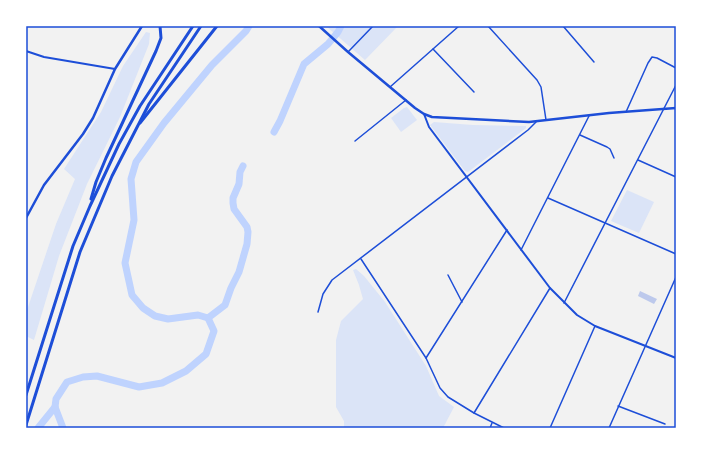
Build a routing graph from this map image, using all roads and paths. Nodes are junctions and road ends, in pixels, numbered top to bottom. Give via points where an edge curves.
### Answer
1 (142, 26) edge
2 (160, 26) edge
3 (193, 26) edge
4 (201, 26) edge
5 (217, 26) edge
6 (319, 26) edge
7 (373, 26) edge
8 (459, 26) edge
9 (488, 26) edge
10 (563, 26) edge
11 (433, 50) junction
12 (26, 51) edge
13 (348, 52) junction
14 (594, 62) dead end
15 (676, 68) edge
16 (115, 69) junction
17 (676, 85) edge
18 (390, 87) junction
19 (474, 92) dead end
20 (406, 100) junction
21 (676, 108) edge
22 (664, 109) junction
23 (626, 112) junction
24 (424, 114) junction
25 (590, 115) junction
26 (546, 120) junction
27 (537, 121) junction
28 (134, 131) junction
29 (580, 135) junction
30 (355, 141) dead end
31 (614, 158) dead end
32 (637, 160) junction
33 (466, 177) junction
34 (676, 177) edge
35 (547, 198) junction
36 (90, 206) junction
37 (26, 218) edge
38 (606, 223) junction
39 (507, 230) junction
40 (521, 250) junction
41 (676, 254) edge
42 (361, 259) junction
43 (448, 275) dead end
44 (676, 277) edge
45 (550, 288) junction
46 (462, 302) junction
47 (564, 303) junction
48 (318, 312) dead end
49 (595, 326) junction
50 (646, 346) junction
51 (426, 358) junction
52 (676, 358) edge
53 (26, 395) edge
54 (618, 406) junction
55 (474, 413) junction
56 (492, 423) junction
57 (665, 424) dead end
58 (26, 425) edge
59 (490, 428) edge
60 (504, 428) edge
61 (550, 428) edge
62 (609, 428) edge

1 - 16 main road
2 - 36 highway via 161,38 156,51 96,182
3 - 36 highway via 140,106
4 - 28 highway
5 - 28 highway
6 - 13 main road
7 - 13 street
8 - 11 street
9 - 26 street via 537,80 541,87
10 - 14 street
11 - 18 street
11 - 19 street
12 - 16 street via 44,57
13 - 18 main road
15 - 23 street via 652,57
16 - 37 main road via 93,118 44,185
17 - 22 street
18 - 20 main road
20 - 24 main road
20 - 30 street
21 - 22 main road
22 - 23 main road
22 - 32 street
23 - 25 main road
24 - 27 main road via 435,118
24 - 33 street via 429,127
25 - 26 main road
25 - 29 street
26 - 27 main road
27 - 33 street
28 - 58 highway via 80,252
29 - 31 street via 610,149
29 - 35 street
32 - 34 street
32 - 38 street
33 - 39 street
33 - 42 street
35 - 38 street
35 - 40 street
36 - 53 highway via 73,246
38 - 41 street
38 - 47 street
39 - 40 street
39 - 46 street
40 - 45 street
42 - 48 street via 332,280 323,294
42 - 51 street
43 - 46 street
44 - 50 street
45 - 47 street
45 - 55 street
46 - 51 street
47 - 49 street
49 - 50 street
49 - 61 street
50 - 52 street
50 - 54 street
51 - 55 street via 440,388 448,397
54 - 57 street
54 - 62 street
55 - 56 street
56 - 59 street
56 - 60 street

